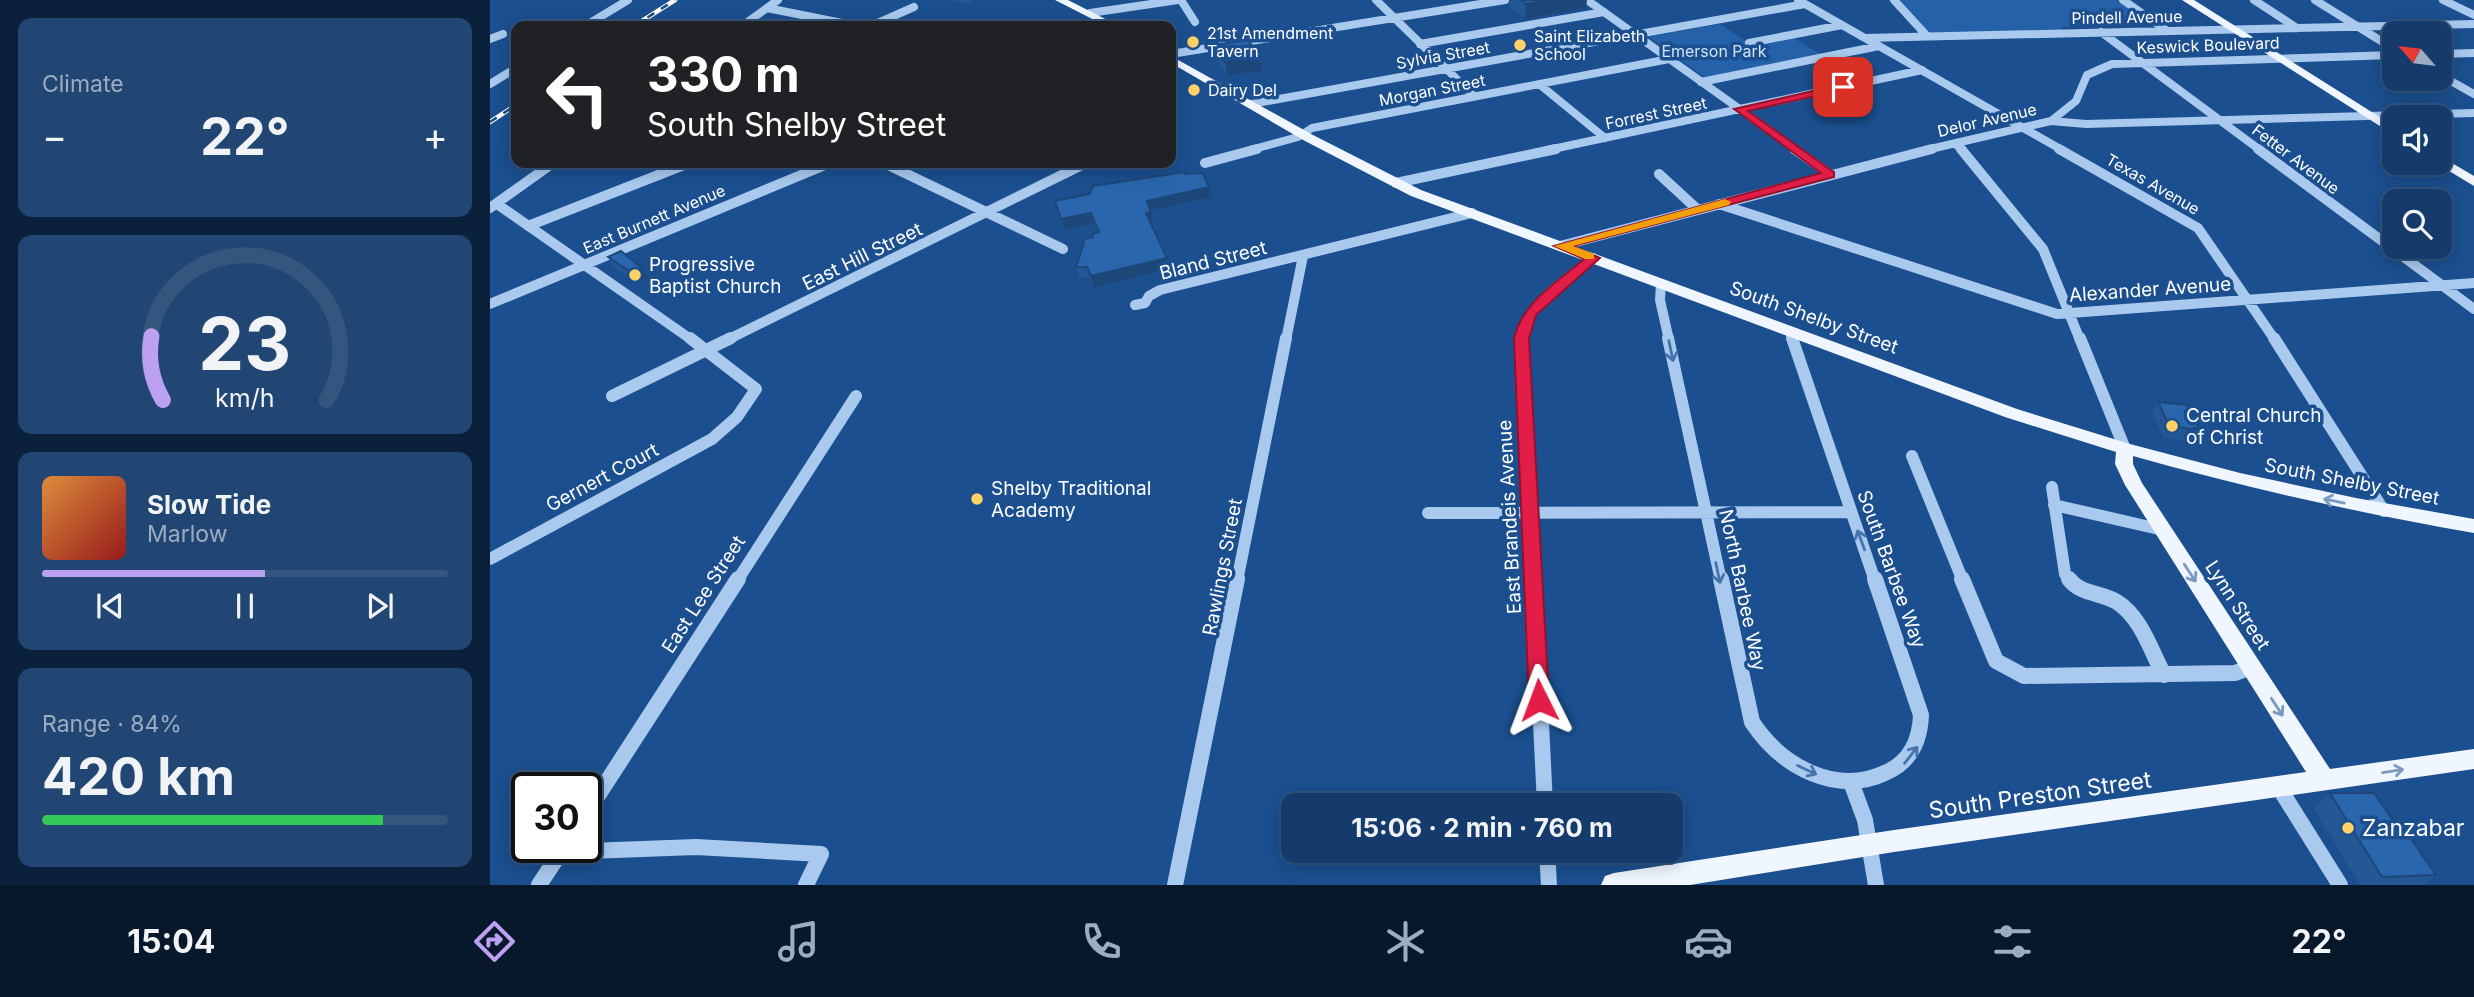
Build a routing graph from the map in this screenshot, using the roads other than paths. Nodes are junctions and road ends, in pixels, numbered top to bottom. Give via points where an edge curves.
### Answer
1 (628, 0) edge
2 (778, 0) edge
3 (1060, 0) edge
4 (1179, 0) edge
5 (1376, 0) edge
6 (1505, 0) edge
7 (1587, 0) edge
8 (1894, 0) edge
9 (2123, 0) edge
10 (2186, 0) edge
11 (2254, 0) edge
12 (2315, 0) edge
13 (2443, 0) edge
14 (1801, 2) edge
15 (914, 7) dead end
16 (767, 8) junction
17 (1604, 12) junction
18 (1090, 13) junction
19 (2474, 15) edge
20 (1394, 18) junction
21 (593, 21) edge
22 (749, 21) edge
23 (832, 21) edge
24 (883, 21) edge
25 (1105, 21) edge
26 (1195, 22) dead end
27 (2474, 24) edge
28 (1842, 25) junction
29 (2358, 27) junction
30 (2231, 28) junction
31 (2297, 28) junction
32 (2166, 30) junction
33 (2101, 32) junction
34 (503, 34) dead end
35 (1636, 35) junction
36 (1927, 36) junction
37 (490, 38) edge
38 (1864, 38) junction
39 (2382, 42) edge
40 (1749, 43) dead end
41 (1420, 44) junction
42 (1879, 46) junction
43 (2474, 53) edge
44 (2452, 54) edge
45 (1176, 55) edge
46 (2382, 55) edge
47 (2279, 58) junction
48 (1176, 59) edge
49 (1669, 59) junction
50 (2142, 62) junction
51 (1446, 69) junction
52 (1922, 70) junction
53 (511, 71) edge
54 (1701, 82) junction
55 (2452, 82) edge
56 (490, 84) edge
57 (1539, 84) junction
58 (2474, 94) edge
59 (1474, 96) junction
60 (1251, 104) junction
61 (1739, 109) junction
62 (2474, 113) edge
63 (2369, 116) junction
64 (2220, 120) junction
65 (2051, 121) junction
66 (2382, 124) edge
67 (2023, 127) junction
68 (1300, 133) junction
69 (1605, 138) junction
70 (1955, 144) junction
71 (1205, 163) dead end
72 (547, 168) edge
73 (676, 168) edge
74 (818, 168) edge
75 (894, 168) edge
76 (1079, 168) edge
77 (2452, 168) edge
78 (1659, 174) dead end
79 (1830, 174) junction
80 (2474, 182) edge
81 (1396, 183) junction
82 (1719, 204) junction
83 (493, 206) edge
84 (1697, 209) junction
85 (1472, 213) junction
86 (988, 214) junction
87 (528, 226) junction
88 (1560, 246) junction
89 (1063, 249) dead end
90 (1303, 256) junction
91 (1593, 258) junction
92 (584, 265) junction
93 (2474, 283) edge
94 (1661, 284) junction
95 (2443, 285) junction
96 (2249, 299) junction
97 (490, 304) edge
98 (1135, 305) dead end
99 (2474, 309) edge
100 (2068, 313) junction
101 (1790, 331) junction
102 (708, 351) junction
103 (612, 396) dead end
104 (856, 397) dead end
105 (2125, 449) junction
106 (1912, 456) dead end
107 (2052, 487) dead end
108 (2054, 505) junction
109 (2384, 511) junction
110 (1705, 512) junction
111 (1851, 512) junction
112 (1428, 513) dead end
113 (1530, 515) junction
114 (2474, 526) edge
115 (2163, 530) junction
116 (490, 559) edge
117 (2251, 667) junction
118 (2164, 675) junction
119 (2474, 759) edge
120 (1851, 782) junction
121 (2325, 782) junction
122 (2278, 786) junction
123 (602, 789) edge
124 (1544, 793) edge
125 (1868, 846) junction
126 (602, 849) edge
127 (554, 863) edge
128 (1548, 863) edge
129 (539, 885) edge
130 (806, 885) edge
131 (1175, 885) edge
132 (1549, 885) edge
133 (1614, 885) edge
134 (1876, 885) edge
135 (2340, 885) edge

1 - 21 street
2 - 16 street
3 - 18 main road
4 - 18 street
4 - 26 street
5 - 20 street
6 - 20 street
7 - 17 street
8 - 36 street
9 - 32 street
10 - 30 main road
11 - 31 street
12 - 29 street
13 - 19 street
14 - 28 street, Texas Avenue
14 - 35 street, Sylvia Street
15 - 24 street
16 - 22 street
16 - 23 street
17 - 35 street
17 - 41 street
18 - 25 main road
20 - 41 street
20 - 45 street
27 - 29 street, Pindell Avenue
28 - 38 street, Texas Avenue
28 - 40 street
29 - 31 street, Pindell Avenue
29 - 39 street
30 - 31 street, Pindell Avenue
30 - 32 street, Pindell Avenue
30 - 47 main road
32 - 33 street, Pindell Avenue
33 - 36 street, Pindell Avenue
33 - 50 street, Fetter Avenue
34 - 37 street
35 - 49 street
35 - 51 street, Sylvia Street
36 - 38 street, Pindell Avenue
38 - 42 street, Texas Avenue
41 - 51 street
42 - 52 street, Texas Avenue
42 - 54 street
43 - 44 street
46 - 47 street, Keswick Boulevard
47 - 50 street, Keswick Boulevard
47 - 63 main road
48 - 60 main road, South Shelby Street
49 - 54 street
49 - 57 street, Morgan Street
50 - 64 street, Fetter Avenue
50 - 65 street, Keswick Boulevard via 2091,71 2076,101
51 - 59 street
51 - 60 street, Sylvia Street
52 - 61 street, Forrest Street
52 - 67 street, Texas Avenue
53 - 56 street
54 - 61 street
55 - 58 street
57 - 59 street, Morgan Street
57 - 69 street
59 - 68 street, Morgan Street
60 - 68 main road, South Shelby Street
61 - 69 street, Forrest Street
61 - 79 street
62 - 63 street, Delor Avenue
63 - 64 street, Delor Avenue
63 - 66 main road
64 - 65 street, Delor Avenue
64 - 95 street, Fetter Avenue
65 - 67 street, Delor Avenue
67 - 70 street, Delor Avenue
67 - 96 street, Texas Avenue via 2197,228
68 - 71 street, Morgan Street
68 - 81 main road, South Shelby Street
69 - 81 street, Forrest Street
70 - 79 street, Delor Avenue
70 - 100 street via 2036,238
72 - 83 street
73 - 87 street
74 - 92 street, East Burnett Avenue
75 - 86 street
76 - 86 street, East Hill Street
77 - 80 main road
78 - 84 street
79 - 82 street, Delor Avenue
81 - 85 main road, South Shelby Street
82 - 84 street, Delor Avenue
82 - 100 street, Alexander Avenue via 2048,312
83 - 87 street
84 - 88 street, Delor Avenue
85 - 88 main road, South Shelby Street
85 - 90 street, Bland Street
86 - 89 street
86 - 102 street, East Hill Street
87 - 92 street
88 - 91 main road, South Shelby Street
90 - 98 street, Bland Street via 1160,290
90 - 131 street, Rawlings Street
91 - 94 main road, South Shelby Street
91 - 113 street, East Brandeis Avenue via 1531,313 1522,330
92 - 97 street, East Burnett Avenue
92 - 102 street
93 - 95 street, Alexander Avenue
94 - 101 main road, South Shelby Street
94 -> 110 street, North Barbee Way via 1660,300
95 - 96 street, Alexander Avenue
95 - 99 street, Fetter Avenue
96 - 100 street, Alexander Avenue
96 - 109 street, Texas Avenue
100 - 105 street
101 - 105 main road, South Shelby Street via 2011,413
101 - 111 street, South Barbee Way
102 - 103 street, East Hill Street
102 - 116 street, Gernert Court via 757,389 729,426
104 - 123 street, East Lee Street
109 -> 105 main road, South Shelby Street via 2247,482
105 - 115 main road, Lynn Street via 2124,464
106 - 118 street via 1996,661 2024,676
107 - 108 street
108 - 115 street
108 - 118 street via 2070,583 2077,590 2112,599 2126,610
109 - 114 main road, South Shelby Street
110 - 111 street
110 - 113 street
110 -> 120 street, North Barbee Way via 1752,722 1782,756 1828,779
120 -> 111 street, South Barbee Way via 1902,765 1919,743 1922,727 1909,675
112 - 113 street
113 - 124 street, East Brandeis Avenue
115 -> 117 main road, Lynn Street
117 - 118 street via 2235,673
117 -> 121 main road, Lynn Street
121 -> 119 main road, South Preston Street
120 - 125 street via 1866,820
121 - 122 main road, South Preston Street
122 - 125 main road, South Preston Street
122 - 135 street
125 - 133 main road, South Preston Street
125 - 134 street
126 - 130 street via 696,847 821,854
127 - 129 street
128 - 132 street

